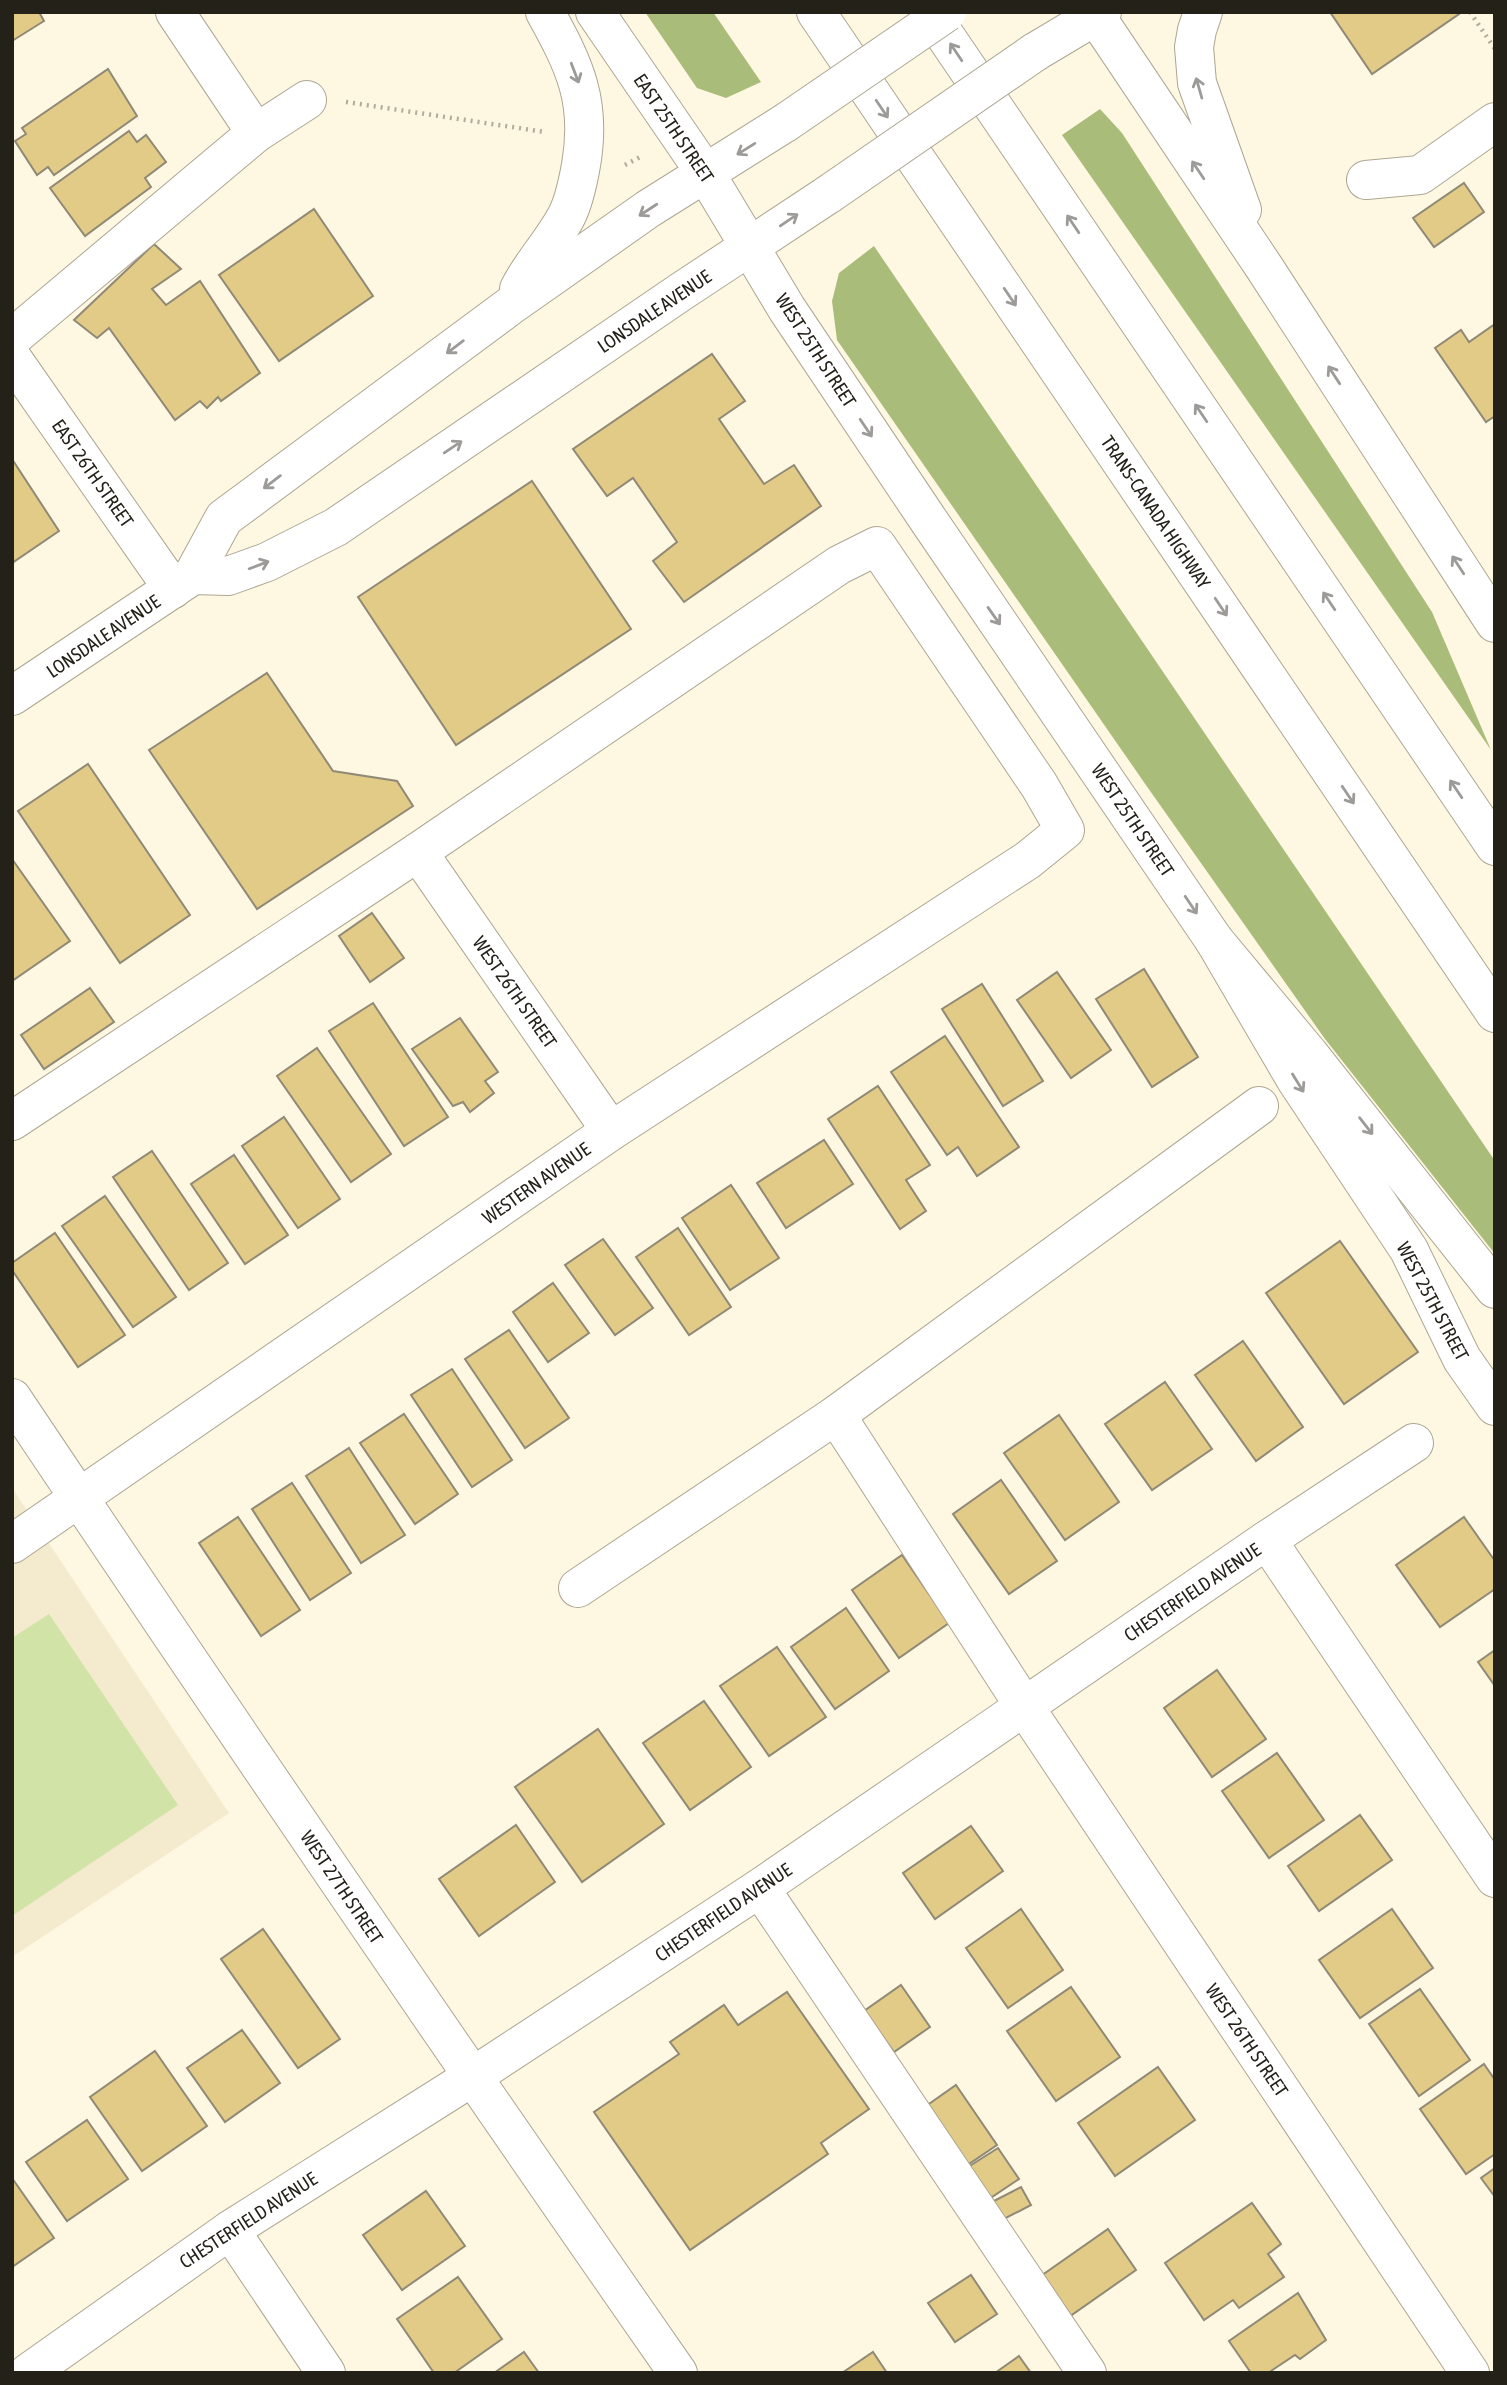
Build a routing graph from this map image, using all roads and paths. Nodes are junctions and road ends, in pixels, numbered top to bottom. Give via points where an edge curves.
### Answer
1 (175, 12) edge
2 (545, 12) edge
3 (595, 12) edge
4 (816, 12) edge
5 (929, 12) edge
6 (947, 12) edge
7 (1203, 12) edge
8 (1470, 12) edge
9 (1097, 14) edge
10 (1495, 49) edge
11 (307, 100) joint
12 (1495, 122) edge
13 (256, 133) junction
14 (553, 134) dead end
15 (640, 157) dead end
16 (625, 165) dead end
17 (706, 174) junction
18 (1366, 180) dead end
19 (750, 247) junction
20 (1264, 268) junction
21 (510, 306) junction
22 (12, 338) edge
23 (12, 358) edge
24 (183, 582) junction
25 (1495, 623) edge
26 (12, 696) edge
27 (1495, 846) edge
28 (418, 852) junction
29 (1214, 940) junction
30 (1495, 1013) edge
31 (1259, 1106) dead end
32 (12, 1121) edge
33 (611, 1132) junction
34 (1495, 1289) edge
35 (12, 1398) edge
36 (1495, 1406) edge
37 (836, 1415) junction
38 (1414, 1443) dead end
39 (80, 1498) junction
40 (1268, 1540) junction
41 (12, 1544) edge
42 (578, 1588) dead end
43 (1024, 1706) junction
44 (1495, 1878) edge
45 (760, 1888) junction
46 (472, 2077) junction
47 (230, 2230) junction
48 (28, 2373) edge
49 (326, 2373) edge
50 (678, 2373) edge
51 (1087, 2373) edge
52 (1470, 2373) edge

1 - 13 main road
2 -> 21 main road via 566,49 582,93 586,137 568,214
3 - 17 main road, EAST 25TH STREET
4 -> 30 main road, TRANS-CANADA HIGHWAY
27 -> 5 main road
6 -> 17 main road, LONSDALE AVENUE, bridge
20 -> 7 main road via 1196,83 1194,47
8 - 10 path
19 -> 9 main road, LONSDALE AVENUE, bridge
20 -> 9 main road
11 - 13 main road
11 - 14 path via 359,102
12 - 18 main road via 1420,175
13 - 22 main road
15 - 16 path
17 - 19 main road, EAST 25TH STREET
17 -> 21 main road, LONSDALE AVENUE
24 -> 19 main road, LONSDALE AVENUE via 228,576 267,562 335,527
19 -> 29 main road, WEST 25TH STREET via 926,518
25 -> 20 main road
21 -> 24 main road, LONSDALE AVENUE via 224,518
23 - 24 main road, EAST 26TH STREET
24 - 26 main road, LONSDALE AVENUE
28 - 32 main road
28 - 33 main road, WEST 26TH STREET
28 - 33 main road, WESTERN AVENUE via 839,565 877,546 1065,830 1028,860
29 -> 34 main road
29 -> 36 main road, WEST 25TH STREET via 1296,1080 1409,1251 1462,1359
31 - 37 main road
33 - 39 main road, WESTERN AVENUE
35 - 39 main road, WEST 27TH STREET
37 - 42 main road
37 - 43 main road, WEST 26TH STREET
38 - 40 main road, CHESTERFIELD AVENUE
39 - 41 main road, WESTERN AVENUE
39 - 46 main road, WEST 27TH STREET
40 - 43 main road, CHESTERFIELD AVENUE
40 - 44 main road
43 - 45 main road, CHESTERFIELD AVENUE
43 - 52 main road, WEST 26TH STREET
45 - 46 main road, CHESTERFIELD AVENUE
45 - 51 main road
46 - 47 main road, CHESTERFIELD AVENUE
46 - 50 main road, WEST 27TH STREET
47 - 48 main road, CHESTERFIELD AVENUE
47 - 49 main road

